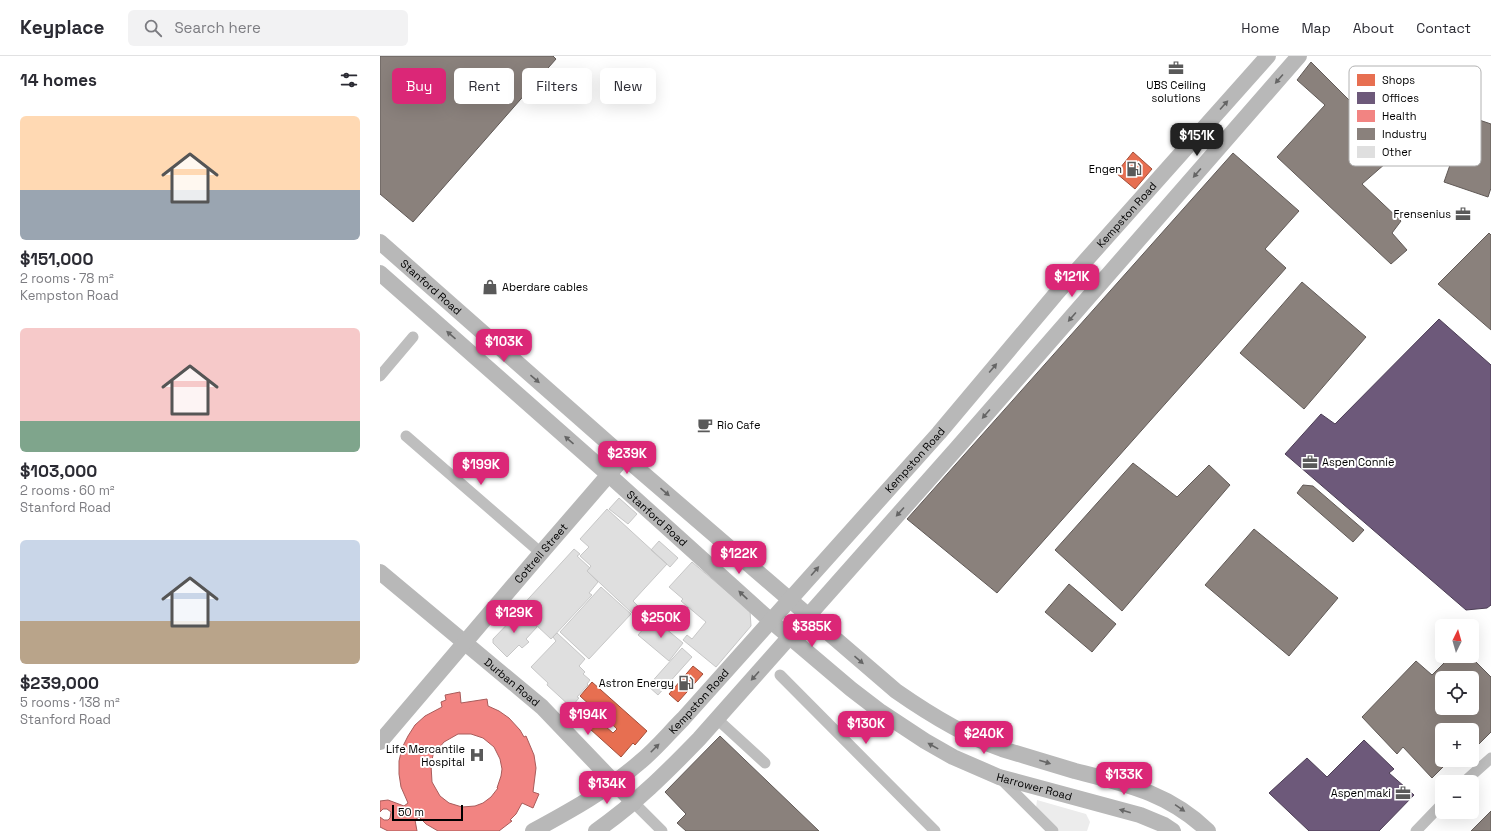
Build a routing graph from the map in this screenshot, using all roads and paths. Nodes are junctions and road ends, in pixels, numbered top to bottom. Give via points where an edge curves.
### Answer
1 (1268, 56) edge
2 (1300, 56) edge
3 (380, 242) edge
4 (380, 273) edge
5 (413, 337) dead end
6 (380, 376) edge
7 (406, 436) dead end
8 (624, 457) junction
9 (609, 475) junction
10 (541, 552) junction
11 (380, 572) edge
12 (789, 600) junction
13 (808, 616) junction
14 (772, 622) junction
15 (790, 637) junction
16 (464, 643) junction
17 (773, 656) junction
18 (780, 675) dead end
19 (851, 689) junction
20 (717, 719) junction
21 (382, 734) edge
22 (1491, 758) edge
23 (766, 763) dead end
24 (1472, 775) edge
25 (1000, 777) junction
26 (615, 783) junction
27 (634, 803) junction
28 (1435, 811) edge
29 (928, 829) edge
30 (533, 831) edge
31 (596, 831) edge
32 (662, 831) edge
33 (1053, 831) edge
34 (1174, 831) edge
35 (1208, 831) edge
36 (1416, 831) edge

12 -> 1 main road, Kempston Road via 939,433 1055,296
2 -> 13 main road
3 -> 8 main road, Stanford Road
9 -> 4 main road, Stanford Road
5 - 6 street
7 - 10 street
8 - 9 main road, Cottrell Street
8 -> 12 main road, Stanford Road
9 - 10 main road, Cottrell Street
14 -> 9 main road, Stanford Road
10 - 16 main road, Cottrell Street
11 - 16 main road, Durban Road
12 - 13 main road, Stanford Road
12 - 14 main road, Kempston Road
13 - 15 main road
13 -> 35 main road via 896,691 963,732 1001,748 1149,792 1174,804
14 - 15 main road, Stanford Road
26 -> 14 main road, Kempston Road via 641,762
15 - 17 main road
15 - 19 main road, Harrower Road
16 - 21 main road, Cottrell Street
16 - 26 main road, Durban Road via 542,707
17 - 19 main road via 786,650 796,653 836,686
17 -> 20 main road
18 - 29 street
25 -> 19 main road, Harrower Road via 925,742
20 - 23 street
20 - 27 main road
22 - 24 street
25 - 33 street
34 -> 25 main road, Harrower Road via 1140,815
26 - 27 main road, Durban Road
26 - 30 main road, Kempston Road
27 - 31 main road
27 - 32 street
28 - 36 street

